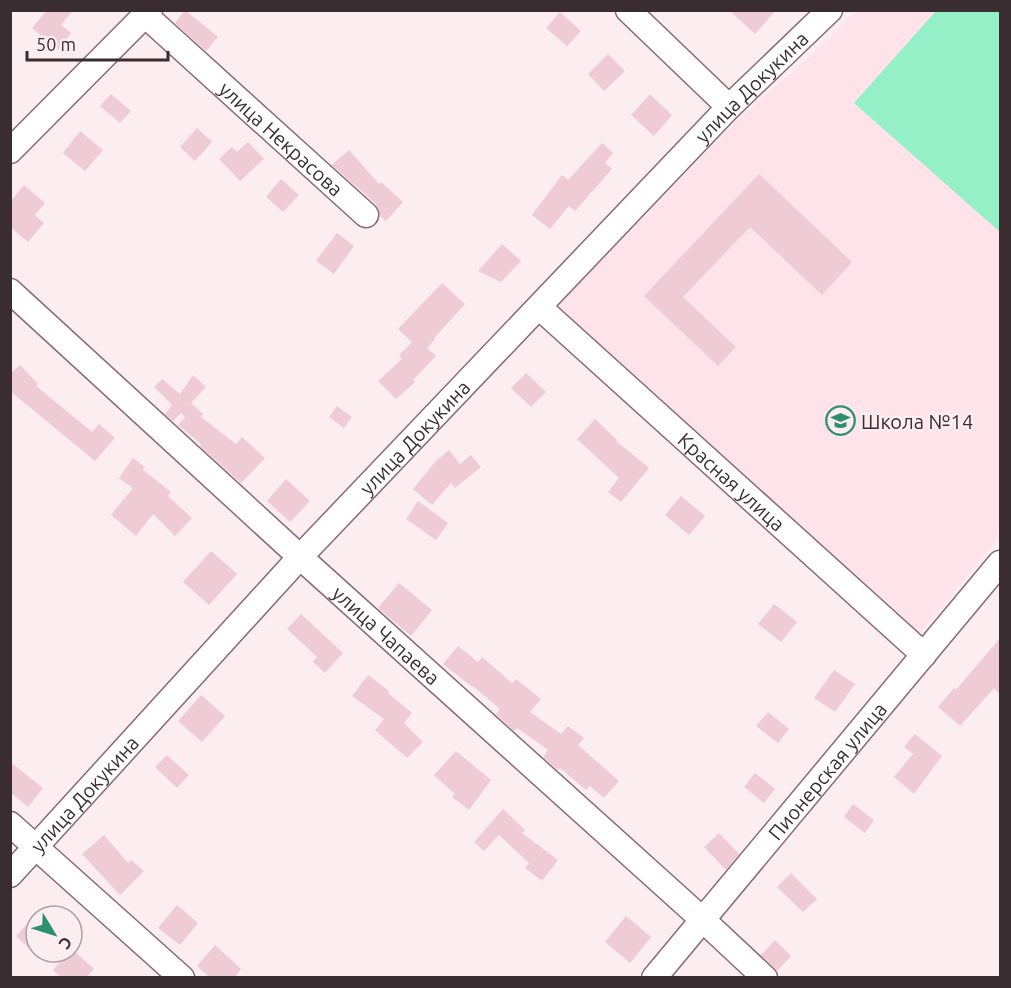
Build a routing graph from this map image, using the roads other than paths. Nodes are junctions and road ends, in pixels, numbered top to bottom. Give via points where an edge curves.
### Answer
1 (628, 10) edge
2 (830, 10) edge
3 (148, 13) edge
4 (729, 107) junction
5 (10, 151) edge
6 (366, 214) dead end
7 (10, 291) edge
8 (539, 307) junction
9 (300, 557) junction
10 (1000, 563) edge
11 (924, 655) junction
12 (10, 824) edge
13 (36, 847) junction
14 (10, 875) edge
15 (703, 920) junction
16 (182, 978) edge
17 (654, 978) edge
18 (765, 978) edge

1 - 4 street
2 - 4 street, улица Докукина
3 - 5 street, улица Некрасова
3 - 6 street, улица Некрасова
4 - 8 street, улица Докукина
7 - 9 street, улица Чапаева
8 - 9 street, улица Докукина
8 - 11 street, Красная улица
9 - 13 street, улица Докукина
9 - 15 street, улица Чапаева
10 - 11 street, Пионерская улица
11 - 15 street, Пионерская улица
12 - 13 street
13 - 14 street, улица Докукина
13 - 16 street
15 - 17 street, Пионерская улица
15 - 18 street, улица Чапаева

